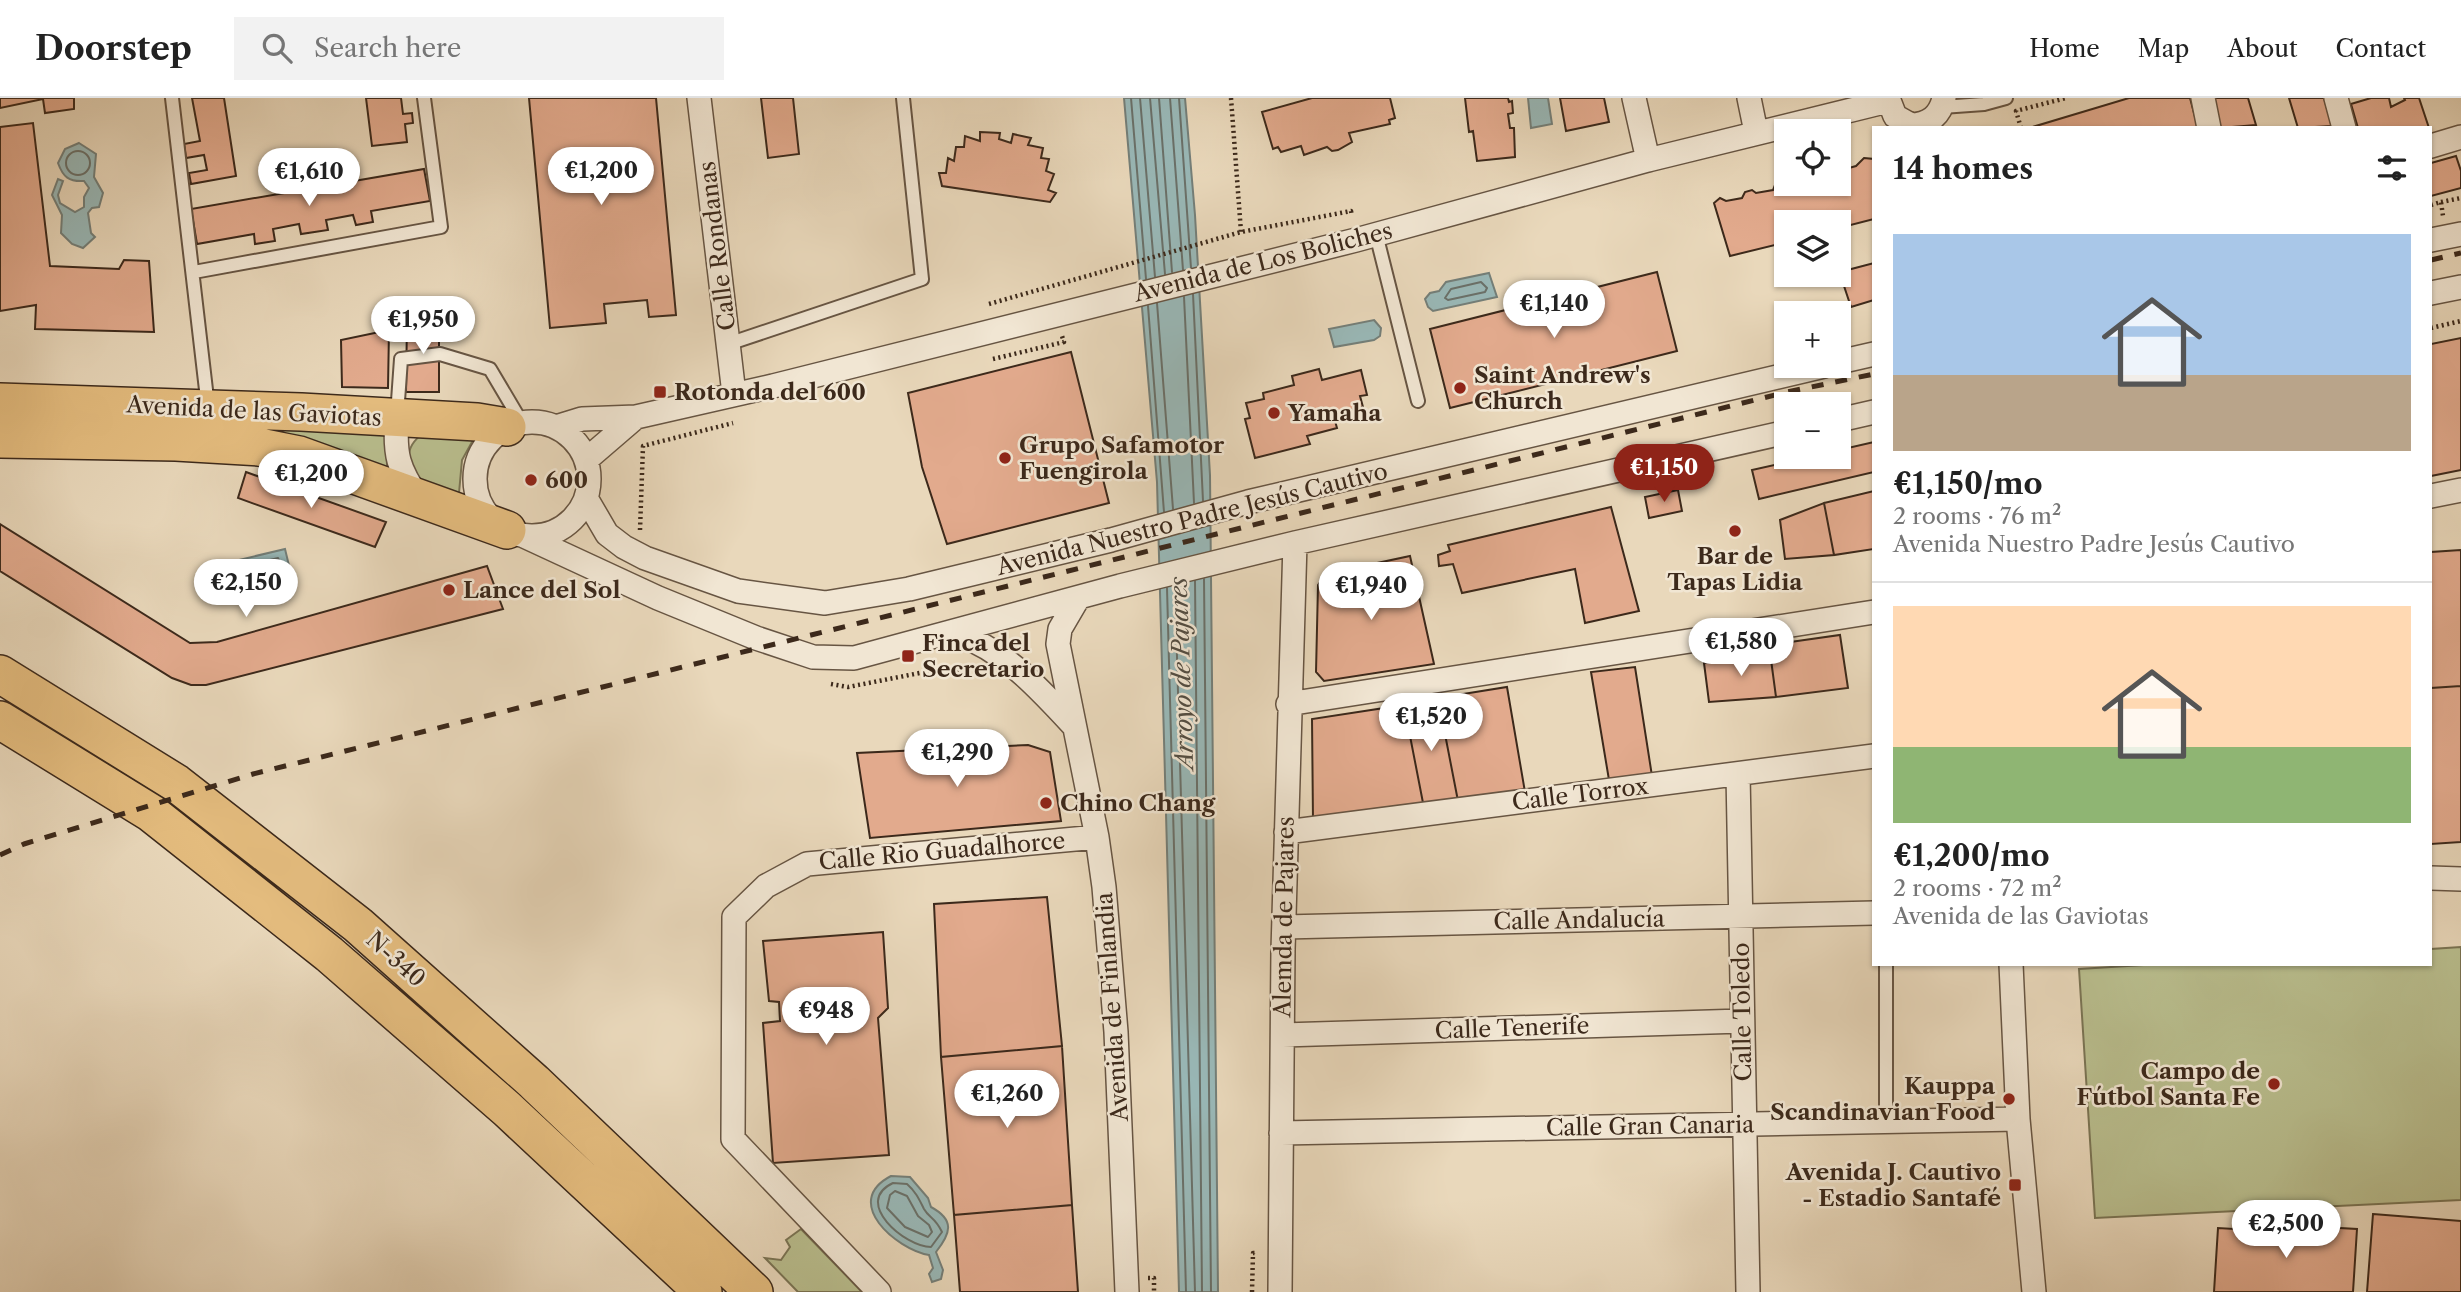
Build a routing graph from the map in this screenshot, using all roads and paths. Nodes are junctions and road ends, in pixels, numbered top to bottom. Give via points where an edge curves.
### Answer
1 (172, 98) edge
2 (424, 98) edge
3 (699, 98) edge
4 (904, 98) edge
5 (1231, 98) edge
6 (1634, 98) edge
7 (1749, 98) edge
8 (2006, 98) edge
9 (2066, 98) edge
10 (2203, 98) edge
11 (2336, 98) edge
12 (1888, 99) edge
13 (1943, 102) edge
14 (1920, 126) edge
15 (2020, 126) edge
16 (2209, 126) edge
17 (2343, 126) edge
18 (1756, 132) junction
19 (2461, 136) edge
20 (2432, 146) edge
21 (1648, 160) junction
22 (2461, 198) edge
23 (2441, 202) dead end
24 (1241, 232) junction
25 (2461, 234) edge
26 (1366, 237) junction
27 (2432, 240) edge
28 (1105, 270) dead end
29 (194, 272) junction
30 (2461, 287) edge
31 (2432, 293) edge
32 (1056, 314) junction
33 (2461, 321) edge
34 (2432, 328) edge
35 (728, 344) junction
36 (1872, 354) edge
37 (1851, 359) edge
38 (982, 361) dead end
39 (1774, 378) edge
40 (734, 394) junction
41 (1418, 401) dead end
42 (0, 402) edge
43 (208, 408) junction
44 (1872, 412) edge
45 (636, 417) junction
46 (1851, 417) edge
47 (397, 418) junction
48 (742, 420) dead end
49 (514, 425) junction
50 (556, 427) junction
51 (1774, 435) edge
52 (0, 439) edge
53 (586, 460) junction
54 (2461, 490) edge
55 (2432, 496) edge
56 (586, 498) junction
57 (419, 499) junction
58 (514, 533) junction
59 (640, 534) dead end
60 (1295, 543) junction
61 (1077, 600) junction
62 (1872, 612) edge
63 (954, 632) junction
64 (0, 674) edge
65 (1288, 704) junction
66 (0, 720) edge
67 (1072, 724) junction
68 (1872, 756) edge
69 (1738, 774) junction
70 (1286, 832) junction
71 (1097, 837) junction
72 (2432, 878) edge
73 (2461, 879) edge
74 (1872, 913) edge
75 (1740, 916) junction
76 (1284, 927) junction
77 (1886, 966) edge
78 (2011, 966) edge
79 (1742, 1021) junction
80 (1283, 1035) junction
81 (1886, 1119) junction
82 (2018, 1119) junction
83 (1744, 1124) junction
84 (1281, 1133) junction
85 (1154, 1278) dead end
86 (703, 1292) edge
87 (754, 1292) edge
88 (880, 1292) edge
89 (1127, 1292) edge
90 (1154, 1292) edge
91 (1280, 1292) edge
92 (1748, 1292) edge
93 (2034, 1292) edge

1 - 29 lane
2 - 29 lane via 441,227
3 - 35 street, Calle Rondanas
4 - 35 lane via 922,279
5 - 24 path
6 - 21 street
7 - 18 street
8 - 13 lane via 1984,104
9 - 15 path via 2016,111
10 - 16 street
11 - 17 street
12 - 14 street via 1895,116
12 - 18 street, Avenida de Los Boliches
13 - 14 street via 1933,119
18 - 21 street, Avenida de Los Boliches
19 - 20 street
21 - 26 street, Avenida de Los Boliches
22 - 23 path
24 - 26 path via 1351,211
24 - 28 path
25 - 27 street
26 - 32 street, Avenida de Los Boliches
26 - 41 lane
29 - 43 lane
30 - 31 street
32 - 38 path via 1064,342
32 - 40 street, Avenida de Los Boliches
33 - 34 path
35 - 40 street, Calle Rondanas
36 - 37 street
39 - 56 street, Avenida Nuestro Padre Jesús Cautivo via 1248,502 909,589 825,603 738,591 645,558 607,534
40 - 45 street, Avenida de Los Boliches
42 - 43 main road, Avenida de las Gaviotas
43 - 47 main road, Avenida de las Gaviotas
44 - 46 street
45 - 50 street, Avenida de Los Boliches via 582,419
45 - 53 street, Avenida de Los Boliches
47 - 49 main road, Avenida de las Gaviotas
47 - 49 lane via 401,359 440,355 490,369
47 - 57 street via 397,461
48 - 59 path via 643,446
49 - 50 street via 540,422
49 - 58 street via 486,445 475,471 482,506 494,522
50 - 53 street via 579,447
51 - 60 street, Avenida Nuestro Padre Jesús Cautivo
52 - 57 main road, Avenida de las Gaviotas via 259,447 299,456
53 - 56 street
54 - 55 street
56 - 58 street via 567,524 553,532 537,536
57 - 58 main road, Avenida de las Gaviotas
58 - 63 street, Avenida Nuestro Padre Jesús Cautivo via 670,603 813,657 854,658
60 - 61 street, Avenida Nuestro Padre Jesús Cautivo
60 - 65 street, Alemda de Pajares
61 - 63 street, Avenida Nuestro Padre Jesús Cautivo
61 - 67 street, Avenida de Finlandia via 1063,622 1058,644
62 - 65 street
63 - 67 street, Avenida de Finlandia via 982,642 1003,657 1039,687
64 - 87 main road, N-340 via 176,783 358,925 534,1082
65 - 70 street, Alemda de Pajares
66 - 86 main road, N-340 via 151,813 329,954 506,1109
67 - 71 street, Avenida de Finlandia
68 - 69 street, Calle Torrox
69 - 70 street, Calle Torrox
69 - 75 street, Calle Toledo
70 - 76 street, Alemda de Pajares
71 - 88 street, Calle Rio Guadalhorce via 807,864 766,886 734,917 733,1139
71 - 89 street, Avenida de Finlandia via 1116,1032
72 - 73 street
74 - 75 street, Calle Andalucía
75 - 76 street, Calle Andalucía
75 - 79 street, Calle Toledo
76 - 80 street, Alemda de Pajares
77 - 81 lane
78 - 82 street
79 - 80 street, Calle Tenerife
79 - 83 street, Calle Toledo
80 - 84 street, Alemda de Pajares
81 - 82 street, Calle Gran Canaria
81 - 83 street, Calle Gran Canaria
82 - 93 street
83 - 84 street, Calle Gran Canaria
83 - 92 street, Calle Toledo
84 - 91 street, Alemda de Pajares
85 - 90 path

